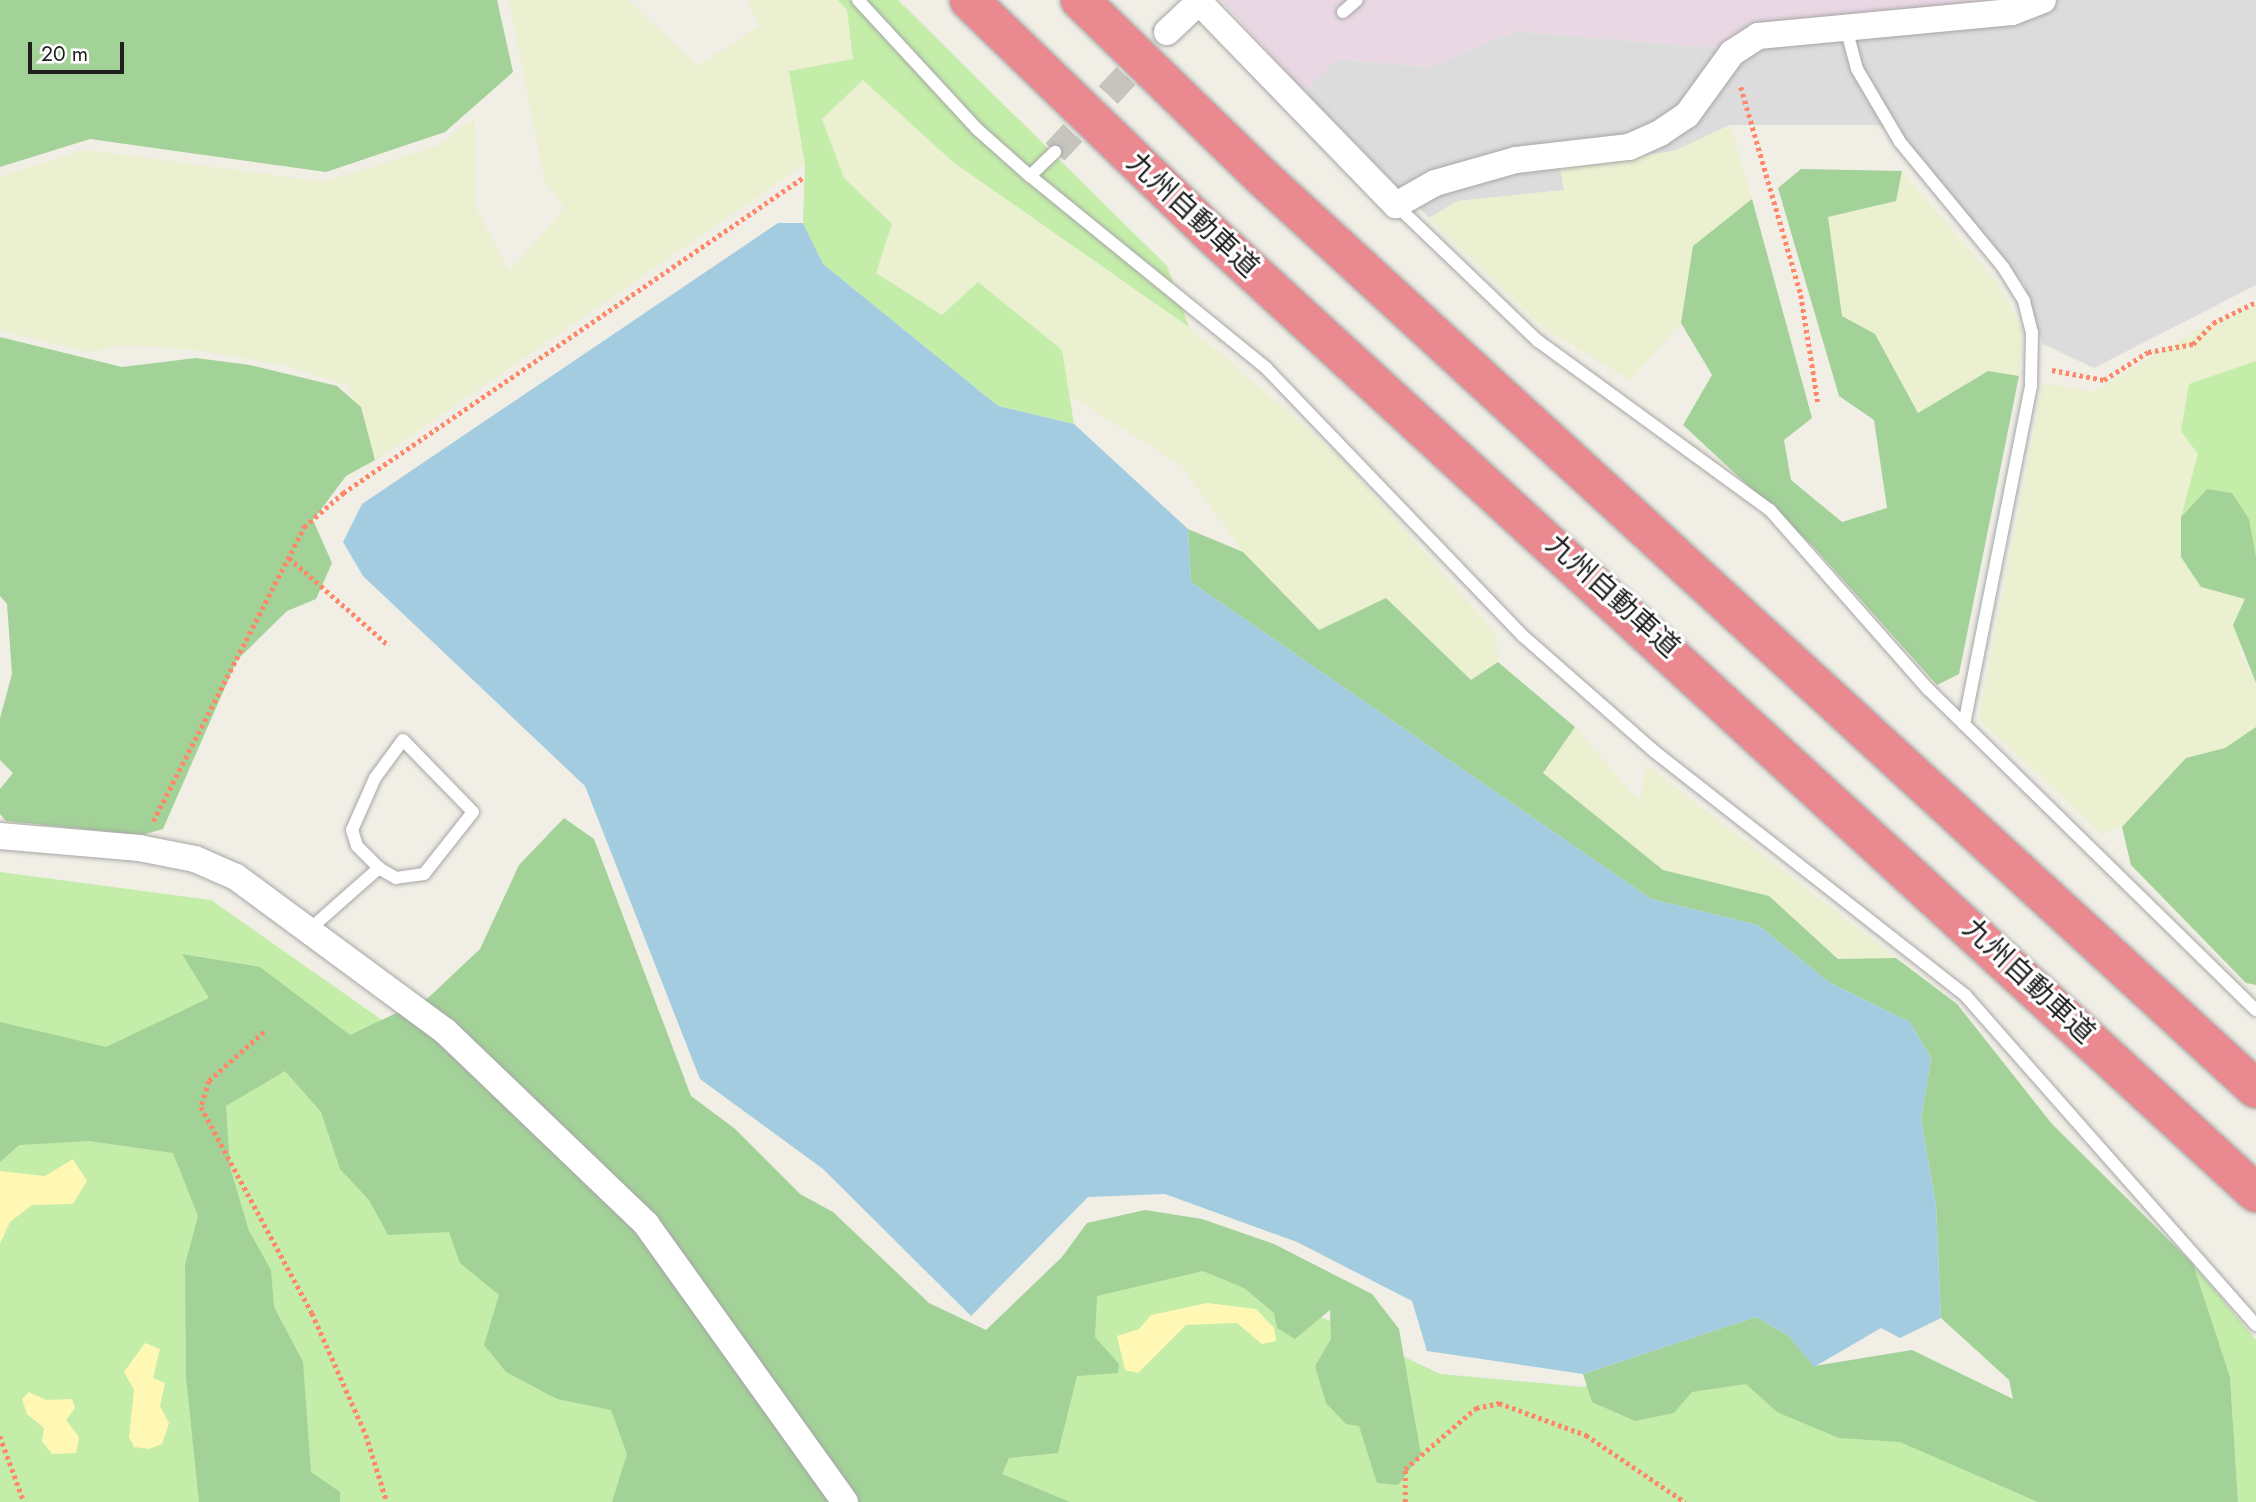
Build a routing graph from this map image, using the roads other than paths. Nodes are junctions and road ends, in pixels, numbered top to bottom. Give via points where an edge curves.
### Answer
1 (858, 0) edge
2 (969, 0) edge
3 (1080, 0) edge
4 (1357, 0) edge
5 (2043, 0) edge
6 (1198, 1) edge
7 (1343, 12) dead end
8 (1846, 28) junction
9 (1167, 32) tunnel mouth
10 (1055, 152) tunnel mouth
11 (1030, 176) junction
12 (1396, 205) junction
13 (1964, 724) junction
14 (0, 836) edge
15 (379, 868) junction
16 (311, 928) junction
17 (2256, 1010) edge
18 (2256, 1089) edge
19 (2256, 1193) edge
20 (2256, 1325) edge
21 (845, 1502) edge

1 - 11 lane via 977,129
2 - 19 highway, 九州自動車道 via 1207,230
3 - 18 highway via 1271,186
4 - 7 lane
5 - 8 street via 2012,12
6 - 9 street
6 - 12 street
8 - 12 street via 1758,36 1732,53 1687,115 1629,147 1516,160 1435,183
8 - 13 lane via 1857,69 1900,142 2024,301 2031,363
10 - 11 lane
11 - 20 lane via 1266,368 1523,636 1655,752 1965,995
12 - 13 lane via 1538,341 1770,510
13 - 17 lane
14 - 16 street via 139,848 195,859 236,877
15 - 15 lane via 358,846 352,830 375,778 403,740 473,813 424,874 396,878
15 - 16 lane
16 - 21 street via 445,1031 646,1224

